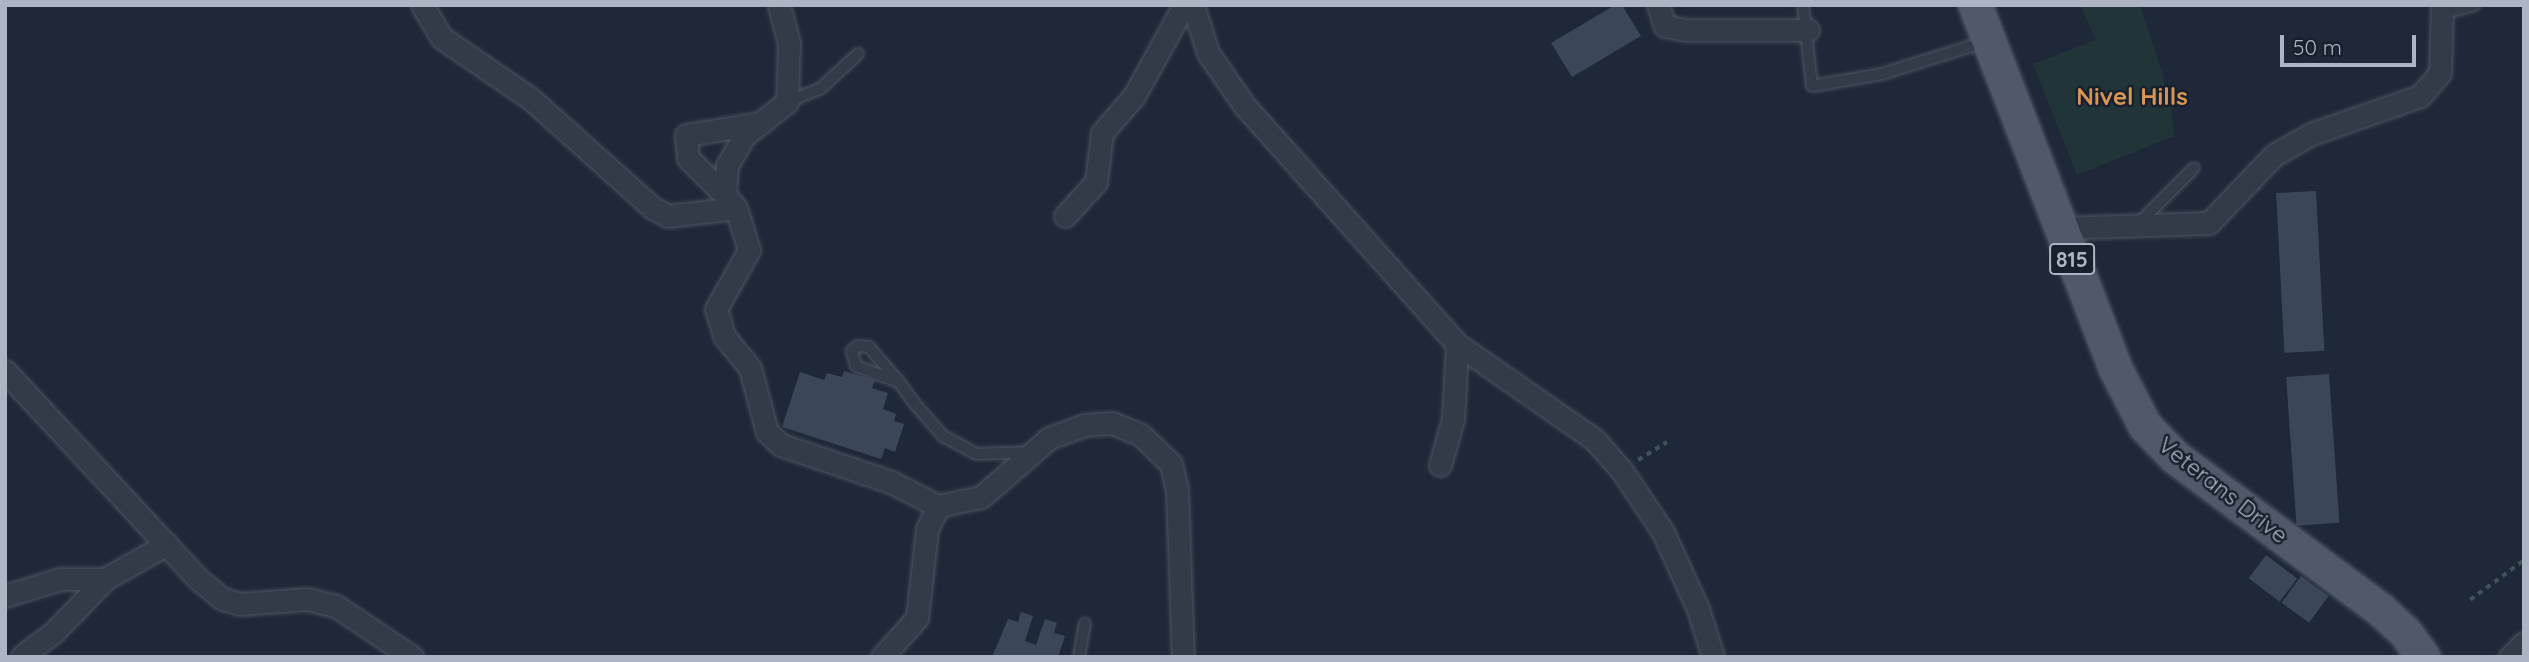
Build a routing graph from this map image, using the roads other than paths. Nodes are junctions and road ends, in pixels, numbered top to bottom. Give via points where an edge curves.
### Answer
1 (422, 5) edge
2 (1184, 5) edge
3 (1193, 5) edge
4 (1658, 5) edge
5 (1803, 5) edge
6 (1975, 5) edge
7 (2475, 5) edge
8 (779, 6) edge
9 (2442, 10) edge
10 (1808, 30) junction
11 (1989, 41) junction
12 (858, 54) dead end
13 (787, 102) junction
14 (764, 122) junction
15 (2194, 168) dead end
16 (730, 201) junction
17 (1065, 216) dead end
18 (2138, 224) junction
19 (2060, 228) junction
20 (1457, 344) junction
21 (874, 353) junction
22 (866, 368) junction
23 (5, 371) edge
24 (899, 382) junction
25 (1034, 452) junction
26 (1440, 465) dead end
27 (938, 506) junction
28 (167, 544) junction
29 (105, 579) junction
30 (5, 596) edge
31 (1085, 624) dead end
32 (2524, 643) edge
33 (22, 656) edge
34 (412, 657) edge
35 (882, 657) edge
36 (1079, 657) edge
37 (1183, 657) edge
38 (1713, 657) edge
39 (2423, 657) edge
40 (2510, 657) edge

1 - 16 street via 442,38 531,99 653,208 668,216
2 - 17 street via 1134,96 1102,133 1096,182
3 - 20 street via 1208,52 1244,105
4 - 10 street via 1665,26 1685,30
5 - 10 lane
6 - 11 main road, Veterans Drive / 815
7 - 9 lane
8 - 13 street via 789,43
9 - 18 street via 2440,73 2420,96 2311,134 2274,155 2209,223
10 - 11 lane via 1812,86 1882,74
11 - 19 main road, Veterans Drive / 815
12 - 13 lane via 820,89
13 - 14 street
14 - 16 street via 733,150 723,185
14 - 16 street via 686,135 688,158
15 - 18 lane
16 - 27 street via 749,250 716,309 724,336 750,368 767,432 781,445 891,482
18 - 19 street
19 - 39 main road, Veterans Drive / 815 via 2115,368 2145,426 2175,457 2381,610
20 - 26 street via 1451,429
20 - 38 street via 1595,440 1622,471 1662,532 1698,609
21 - 22 lane
21 - 22 lane via 862,345 852,351 852,363
21 - 24 lane
22 - 24 lane
23 - 28 street
24 - 25 lane via 943,436 977,454
25 - 27 street via 981,497
25 - 37 street via 1049,438 1084,425 1112,423 1142,435 1171,464 1177,489
27 - 35 street via 927,529 917,618
28 - 29 street
28 - 34 street via 223,599 240,604 307,599 336,606
29 - 30 street via 60,579
29 - 33 street via 55,631
31 - 36 lane
32 - 40 street

